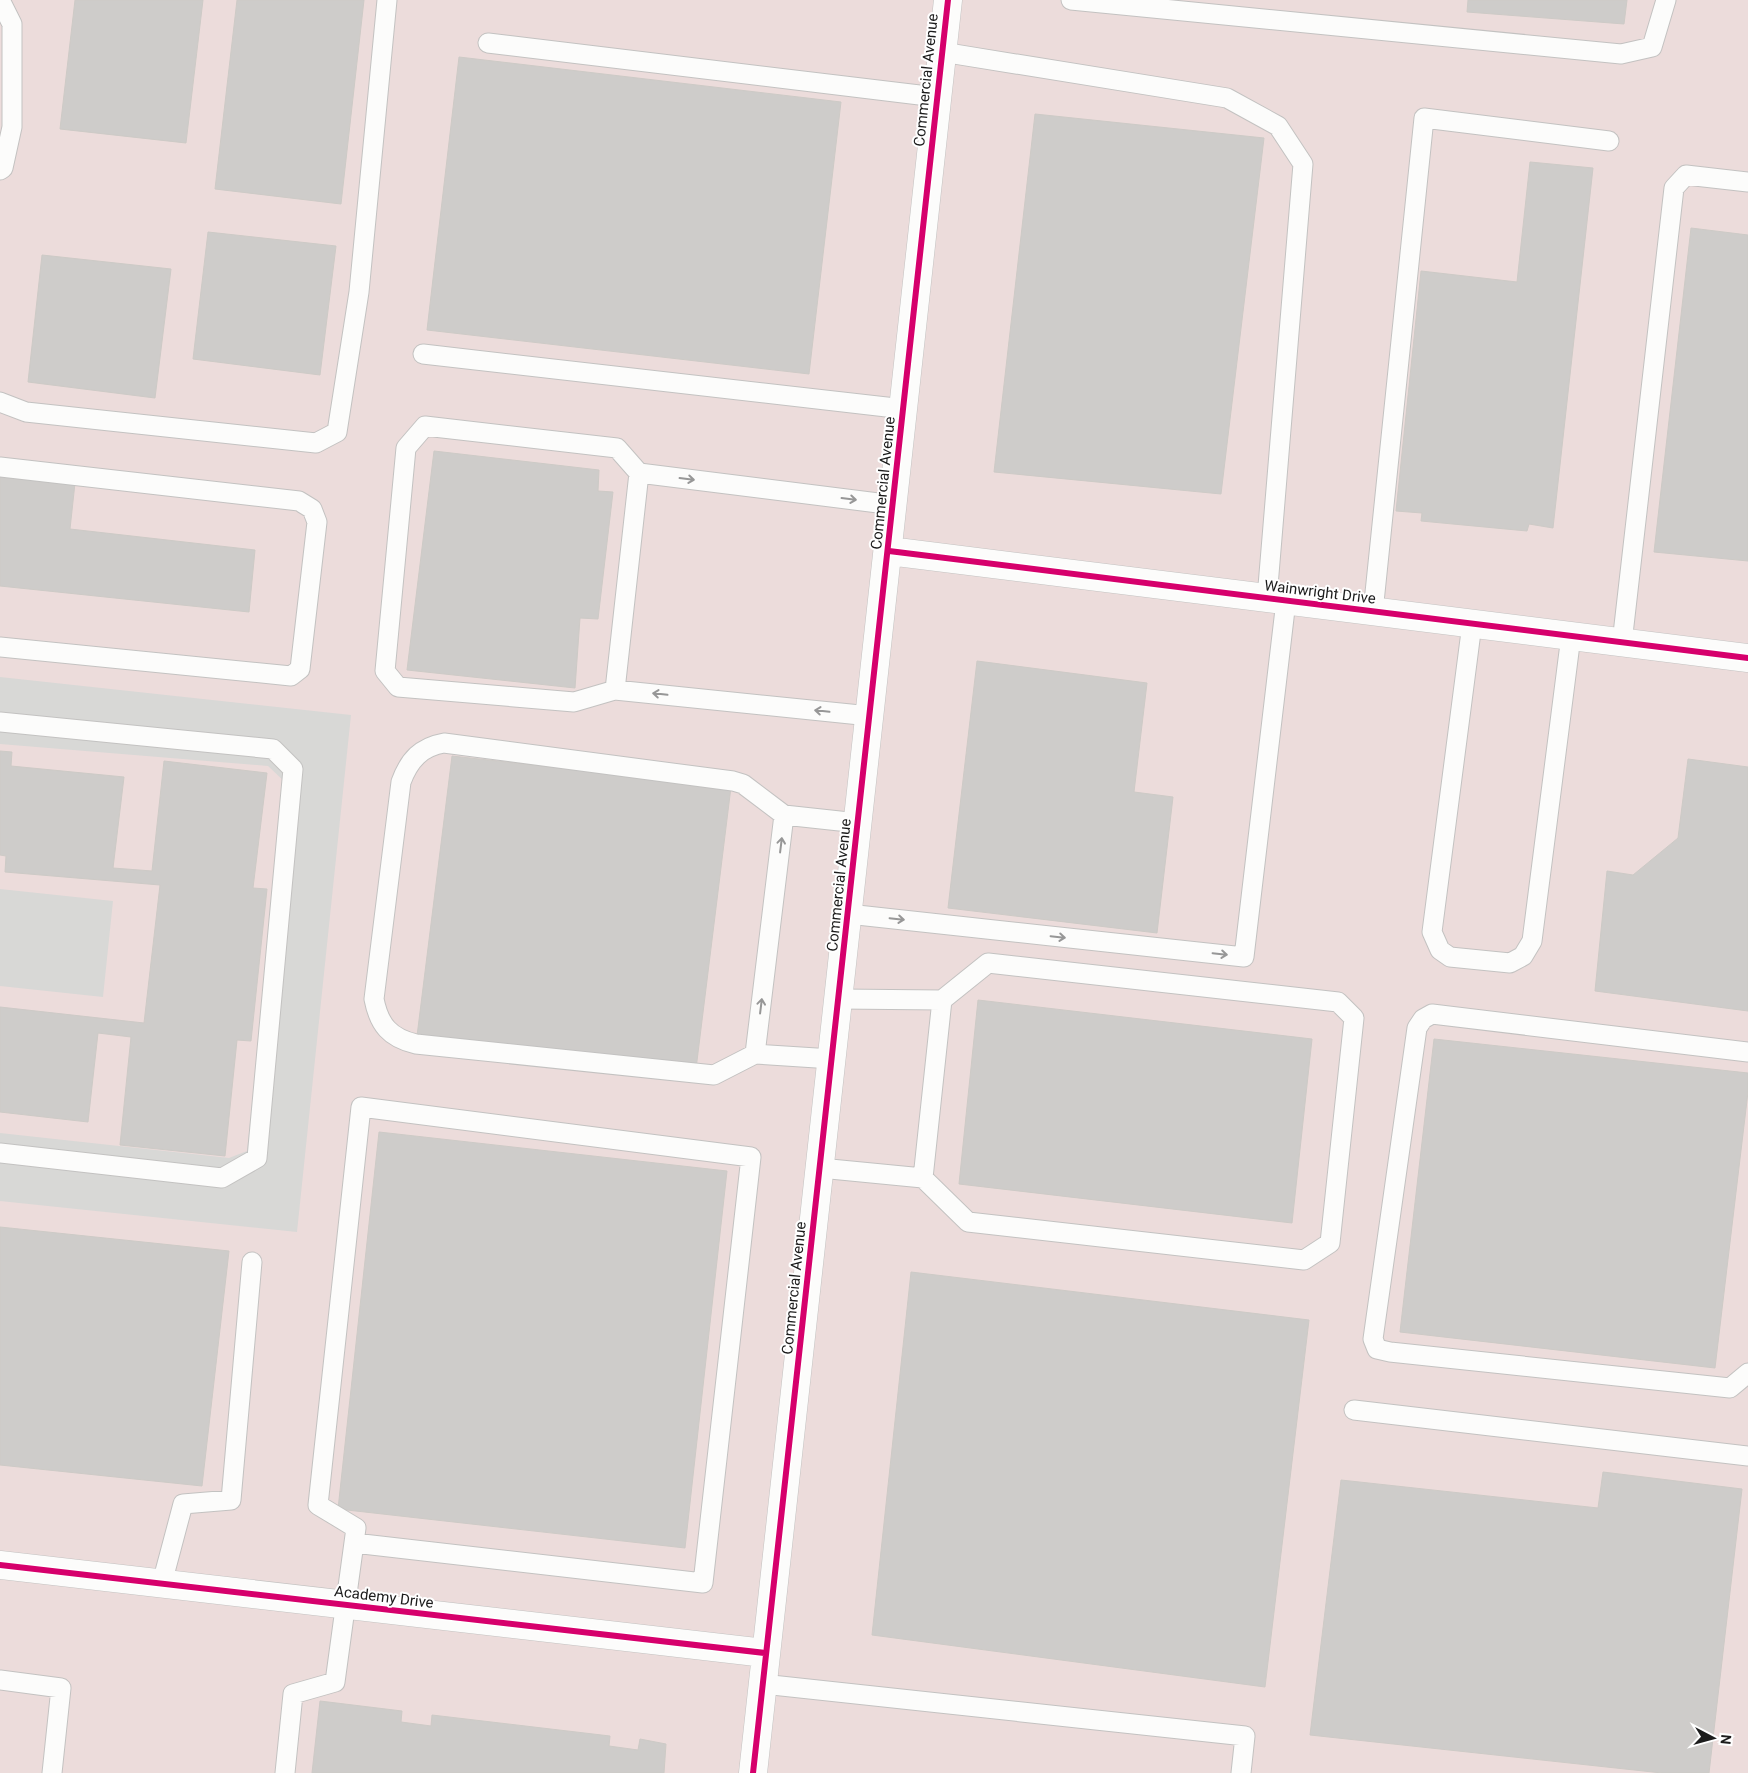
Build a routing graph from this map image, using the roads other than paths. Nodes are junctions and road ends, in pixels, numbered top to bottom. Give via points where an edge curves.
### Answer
1 (0, 0) edge
2 (387, 0) edge
3 (948, 0) edge
4 (1071, 0) edge
5 (1666, 0) edge
6 (488, 43) dead end
7 (942, 52) junction
8 (936, 97) junction
9 (1609, 140) dead end
10 (0, 170) edge
11 (1748, 182) edge
12 (424, 354) dead end
13 (0, 402) edge
14 (904, 409) junction
15 (0, 467) edge
16 (639, 473) junction
17 (894, 504) junction
18 (889, 551) junction
19 (1276, 600) junction
20 (1374, 612) junction
21 (1472, 624) junction
22 (1570, 636) junction
23 (1622, 642) junction
24 (0, 647) edge
25 (1748, 658) edge
26 (615, 690) junction
27 (870, 716) junction
28 (0, 722) edge
29 (784, 815) junction
30 (858, 823) junction
31 (848, 914) junction
32 (839, 998) junction
33 (942, 1000) junction
34 (1748, 1052) edge
35 (756, 1054) junction
36 (832, 1059) junction
37 (0, 1153) edge
38 (820, 1168) junction
39 (924, 1178) junction
40 (252, 1262) dead end
41 (1748, 1373) edge
42 (1354, 1410) dead end
43 (1748, 1456) edge
44 (354, 1543) junction
45 (0, 1565) edge
46 (162, 1583) junction
47 (345, 1605) junction
48 (765, 1653) junction
49 (0, 1680) edge
50 (762, 1684) junction
51 (52, 1773) edge
52 (285, 1773) edge
53 (753, 1773) edge
54 (1241, 1773) edge

1 - 10 lane via 12,24 12,127
2 - 13 lane via 359,292 337,432 316,443 26,412
3 - 7 street, Commercial Avenue
4 - 5 lane via 1621,54 1652,47
6 - 8 lane
7 - 8 street, Commercial Avenue
7 - 19 lane via 1227,98 1278,126 1304,164
8 - 14 street, Commercial Avenue
9 - 20 lane via 1424,118
11 - 23 lane via 1686,175 1674,188
12 - 14 lane
14 - 17 street, Commercial Avenue
15 - 24 lane via 299,501 312,509 317,522 300,669 291,676
16 -> 17 lane
16 - 26 lane
16 - 26 lane via 617,448 425,426 406,448 385,671 398,687 574,702
17 - 18 street, Commercial Avenue
18 - 19 street, Wainwright Drive
18 - 27 street, Commercial Avenue
19 - 20 street, Wainwright Drive
31 -> 19 lane via 1244,957
20 - 21 street, Wainwright Drive
21 - 22 street, Wainwright Drive
21 - 22 lane via 1432,932 1440,950 1450,957 1510,964 1523,956 1532,942
22 - 23 street, Wainwright Drive
23 - 25 street, Wainwright Drive
27 -> 26 lane
27 - 30 street, Commercial Avenue
28 - 37 lane via 273,749 292,769 258,1158 222,1178
29 - 30 lane
35 -> 29 lane
29 - 35 lane via 733,781 444,743 428,747 406,767 401,782 374,1000 382,1024 401,1040 416,1044 714,1076
30 - 31 street, Commercial Avenue
31 - 32 street, Commercial Avenue
32 - 33 lane
32 - 36 street, Commercial Avenue
33 - 39 lane
33 - 39 lane via 988,963 1338,1002 1354,1018 1330,1243 1304,1260 968,1222
34 - 41 lane via 1432,1014 1423,1019 1417,1028 1373,1339 1377,1349 1390,1352 1730,1388
35 - 36 lane
36 - 38 street, Commercial Avenue
38 - 39 lane
38 - 48 street, Commercial Avenue
40 - 46 lane via 232,1500 183,1504
42 - 43 lane
44 - 44 lane via 356,1528 318,1505 361,1107 751,1157 703,1583
44 - 47 lane
45 - 46 street, Academy Drive
46 - 47 street, Academy Drive
47 - 48 street, Academy Drive
47 - 52 lane via 334,1682 292,1694
48 - 50 street, Commercial Avenue
49 - 51 lane via 61,1688
50 - 53 street, Commercial Avenue
50 - 54 lane via 1245,1736

